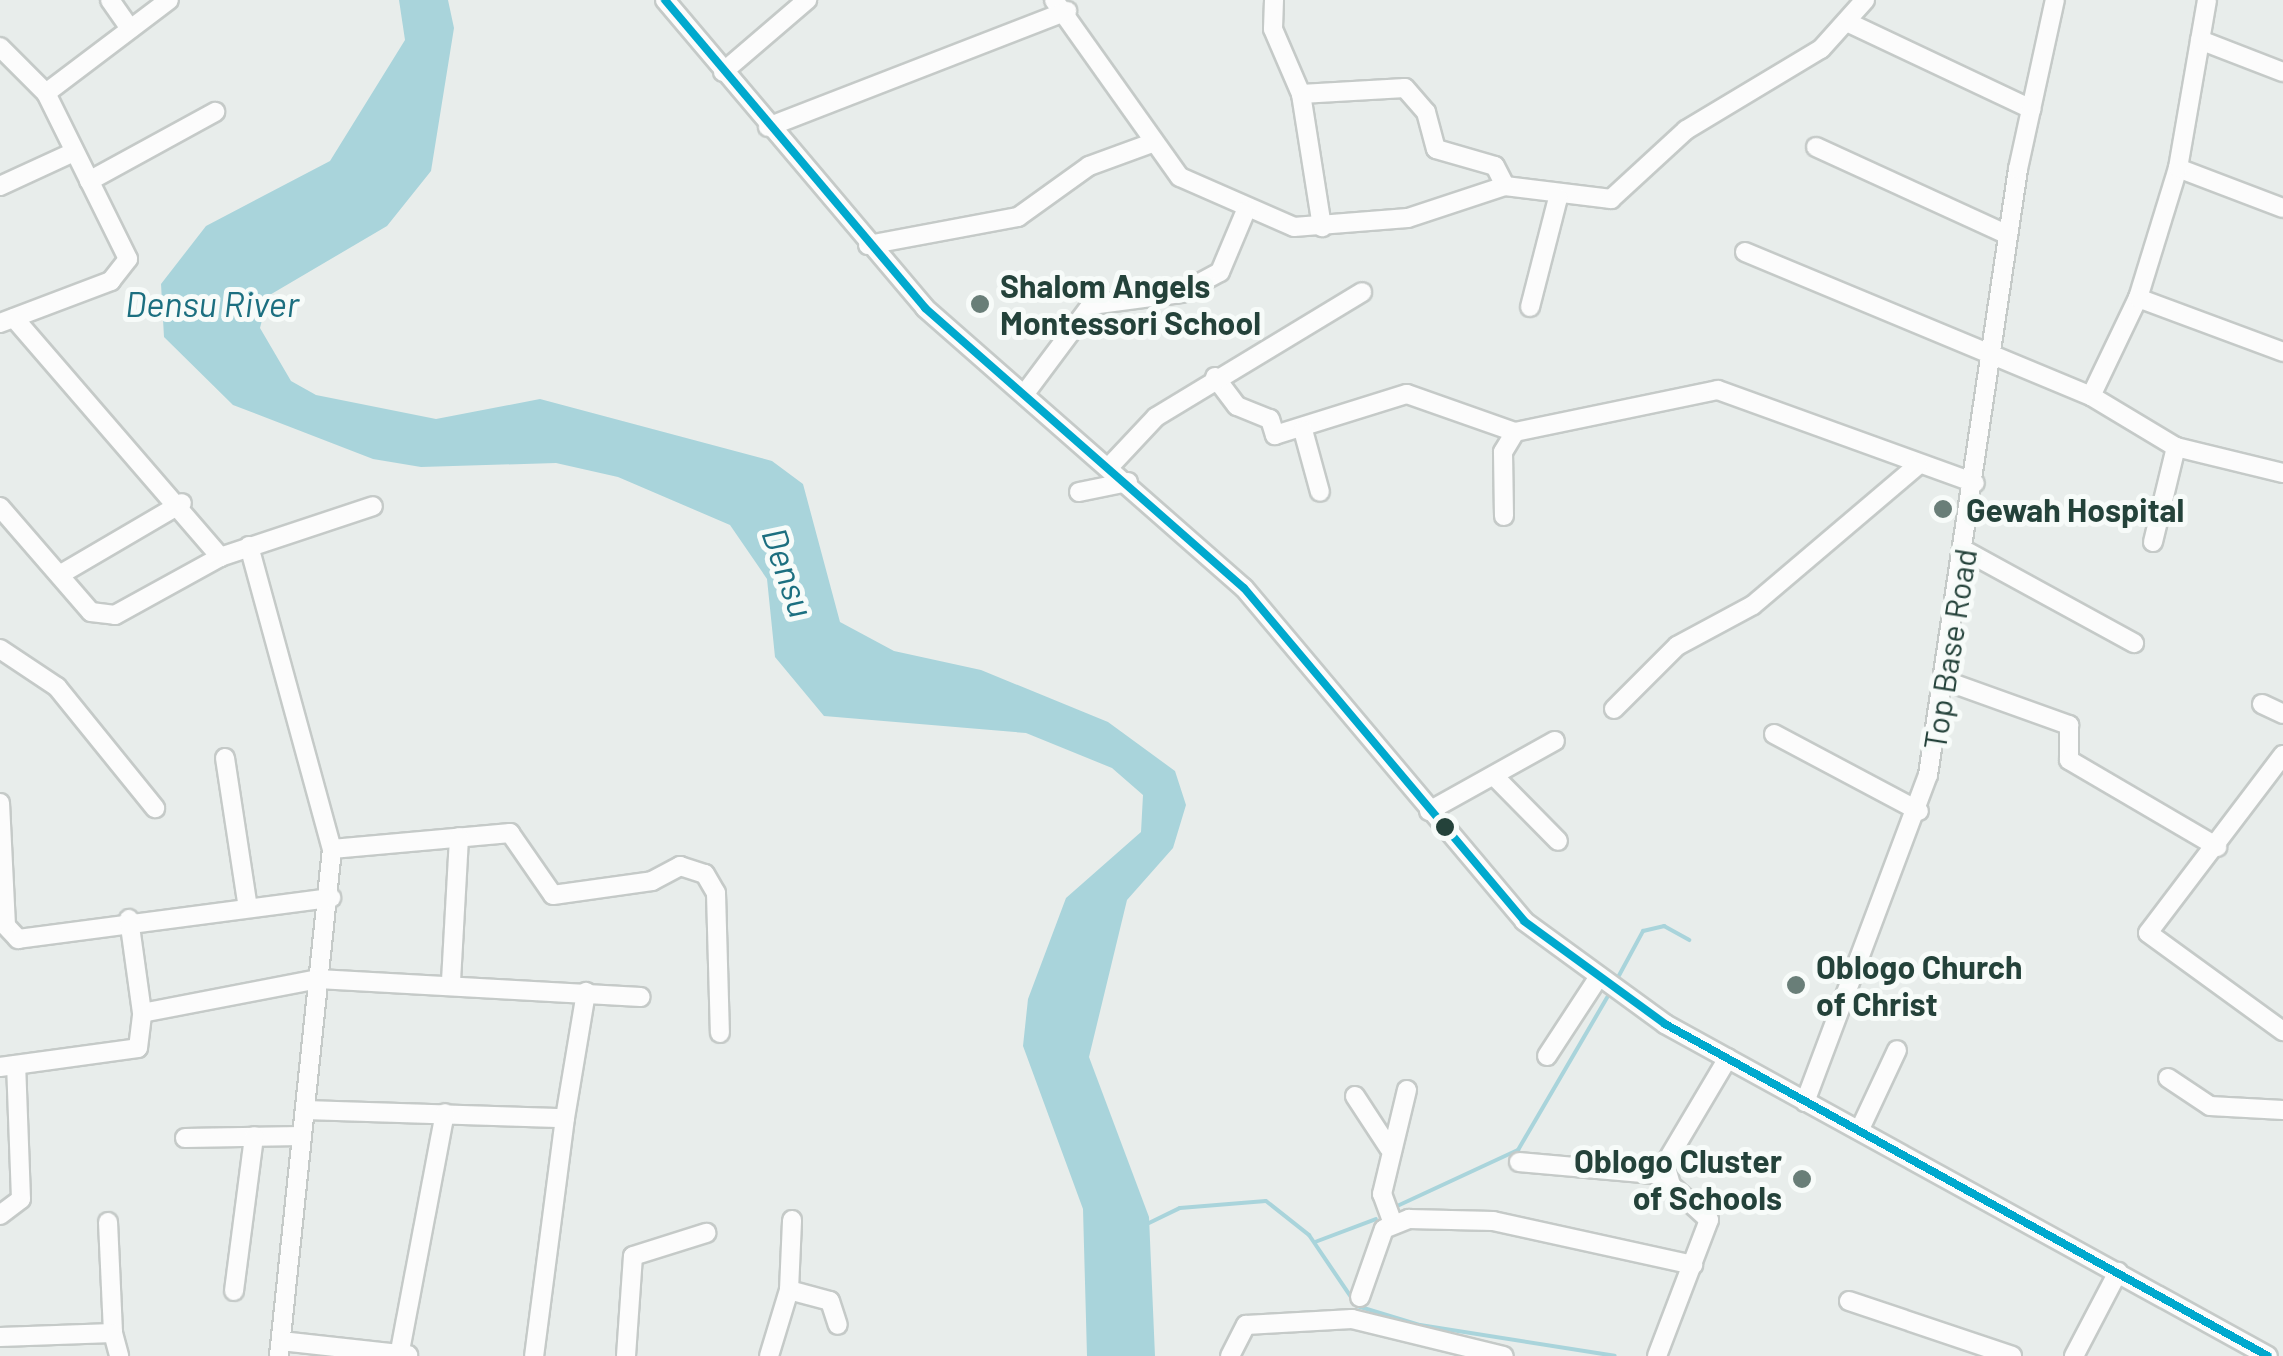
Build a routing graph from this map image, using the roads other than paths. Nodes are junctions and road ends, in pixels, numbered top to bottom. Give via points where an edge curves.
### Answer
1 (110, 0) edge
2 (170, 0) edge
3 (664, 0) edge
4 (807, 0) edge
5 (1274, 0) edge
6 (1865, 0) edge
7 (2056, 0) edge
8 (2207, 0) edge
9 (1061, 6) edge
10 (1847, 22) junction
11 (130, 28) junction
12 (2200, 40) junction
13 (0, 46) edge
14 (723, 72) junction
15 (2283, 72) edge
16 (46, 93) junction
17 (1301, 94) junction
18 (2032, 110) junction
19 (215, 112) dead end
20 (768, 127) junction
21 (1152, 143) junction
22 (1816, 147) dead end
23 (74, 152) junction
24 (2178, 168) junction
25 (89, 181) junction
26 (0, 186) edge
27 (1506, 186) junction
28 (1558, 198) junction
29 (2283, 208) edge
30 (1246, 210) junction
31 (1322, 227) junction
32 (2008, 235) junction
33 (868, 245) junction
34 (1745, 252) dead end
35 (1362, 292) dead end
36 (2138, 298) junction
37 (1530, 307) dead end
38 (7, 320) edge
39 (2283, 352) edge
40 (1993, 360) junction
41 (1215, 377) junction
42 (1026, 392) junction
43 (2091, 396) junction
44 (1304, 430) junction
45 (1515, 432) junction
46 (2176, 447) junction
47 (1918, 465) junction
48 (1110, 466) junction
49 (2283, 473) edge
50 (1128, 482) junction
51 (1975, 483) junction
52 (1079, 492) dead end
53 (1320, 492) dead end
54 (182, 503) junction
55 (373, 506) dead end
56 (0, 507) edge
57 (1504, 516) dead end
58 (2154, 542) dead end
59 (248, 546) junction
60 (1964, 550) junction
61 (220, 557) junction
62 (61, 574) junction
63 (2134, 642) dead end
64 (0, 650) edge
65 (1946, 681) junction
66 (2262, 704) dead end
67 (1614, 708) dead end
68 (2283, 714) edge
69 (1774, 734) dead end
70 (1555, 741) dead end
71 (2283, 754) edge
72 (226, 758) dead end
73 (1494, 776) junction
74 (0, 803) edge
75 (155, 808) dead end
76 (1430, 810) junction
77 (1919, 811) junction
78 (460, 837) junction
79 (1558, 841) dead end
80 (1, 846) edge
81 (2217, 847) junction
82 (332, 848) junction
83 (331, 898) junction
84 (247, 902) junction
85 (130, 919) junction
86 (1598, 978) junction
87 (318, 979) junction
88 (451, 982) junction
89 (586, 992) junction
90 (640, 997) dead end
91 (142, 1013) junction
92 (2279, 1020) edge
93 (720, 1033) dead end
94 (1896, 1050) dead end
95 (1547, 1056) dead end
96 (1728, 1058) junction
97 (8, 1066) edge
98 (2168, 1078) dead end
99 (1408, 1090) dead end
100 (1355, 1096) dead end
101 (1805, 1102) junction
102 (305, 1110) junction
103 (2283, 1110) edge
104 (445, 1113) junction
105 (565, 1118) junction
106 (1860, 1129) junction
107 (254, 1136) junction
108 (302, 1136) junction
109 (185, 1138) dead end
110 (1389, 1148) junction
111 (1519, 1162) dead end
112 (1664, 1174) junction
113 (0, 1215) edge
114 (792, 1220) dead end
115 (1392, 1221) junction
116 (108, 1222) dead end
117 (706, 1233) dead end
118 (1693, 1265) junction
119 (2118, 1272) junction
120 (789, 1290) junction
121 (234, 1291) dead end
122 (1360, 1297) dead end
123 (1849, 1301) dead end
124 (838, 1324) dead end
125 (113, 1333) junction
126 (0, 1338) edge
127 (280, 1348) edge
128 (1982, 1352) edge
129 (403, 1354) edge
130 (118, 1356) edge
131 (534, 1356) edge
132 (626, 1356) edge
133 (770, 1356) edge
134 (1230, 1356) edge
135 (1504, 1356) edge
136 (1657, 1356) edge
137 (2012, 1356) edge
138 (2074, 1356) edge
139 (2268, 1356) edge

1 - 11 street
2 - 11 street
3 - 14 street
4 - 14 street
5 - 17 street via 1273,29
6 - 10 street
7 - 18 street, Top Base Road
8 - 12 street
9 - 20 street
9 - 21 street
10 - 18 street
10 - 28 street via 1783,76 1686,130 1611,199
11 - 16 street
12 - 15 street
12 - 24 street
13 - 16 street
14 - 20 street
16 - 23 street
17 - 27 street via 1405,88 1426,112 1436,149 1495,166
17 - 31 street
18 - 32 street, Top Base Road
19 - 25 street
20 - 33 street
21 - 30 street via 1180,178
21 - 33 street via 1089,166 1018,217
22 - 32 street
23 - 25 street
23 - 26 street
24 - 29 street
24 - 36 street
25 - 38 street via 128,259 124,273
27 - 28 street
27 - 31 street via 1408,218
28 - 37 street
30 - 31 street
30 - 42 street via 1220,272 1181,293 1091,306
32 - 40 street, Top Base Road
33 - 42 street via 925,308
34 - 40 street
35 - 41 street
36 - 39 street
36 - 43 street
38 - 54 street
40 - 43 street via 2038,367
40 - 51 street, Top Base Road
41 - 44 street via 1237,406 1270,419 1275,435
41 - 48 street via 1143,426
42 - 48 street
43 - 46 street
44 - 45 street via 1407,394
44 - 53 street
45 - 47 street via 1718,390
45 - 57 street via 1503,452
46 - 49 street
46 - 58 street
47 - 51 street
47 - 67 street via 1754,605 1677,646
48 - 50 street
50 - 52 street
50 - 76 street via 1244,588
51 - 60 street, Top Base Road
54 - 61 street
54 - 62 street
55 - 59 street
56 - 62 street
59 - 61 street
59 - 82 street
60 - 63 street
60 - 65 street, Top Base Road
61 - 62 street via 115,615 91,612
64 - 75 street via 57,687
65 - 77 street, Top Base Road
65 - 81 street via 2069,725 2069,760
66 - 68 street
69 - 77 street
70 - 73 street
71 - 81 street
72 - 84 street
73 - 76 street
73 - 79 street
74 - 80 street
76 - 86 street via 1524,920
77 - 101 street, Top Base Road
78 - 82 street
78 - 88 street
78 - 93 street via 510,833 554,895 652,881 680,866 705,874 716,893
80 - 85 street via 9,936
81 - 92 street via 2148,934
82 - 83 street
83 - 84 street
83 - 87 street
84 - 85 street
85 - 91 street
86 - 95 street
86 - 96 street
87 - 88 street
87 - 91 street
87 - 102 street
88 - 89 street
89 - 90 street
89 - 105 street
91 - 97 street via 138,1048
94 - 106 street
96 - 101 street
96 - 112 street
97 - 113 street via 21,1198
98 - 103 street via 2210,1106
99 - 110 street
100 - 110 street
101 - 106 street
102 - 104 street
102 - 108 street
104 - 105 street
104 - 129 street
105 - 131 street
106 - 119 street
107 - 108 street
107 - 109 street
107 - 121 street
108 - 127 street
110 - 115 street via 1382,1194
111 - 112 street
112 - 118 street via 1708,1210
114 - 120 street
115 - 118 street via 1494,1222
115 - 122 street
116 - 125 street
117 - 132 street via 633,1256
118 - 136 street
119 - 138 street
119 - 139 street
120 - 124 street via 830,1301
120 - 133 street
123 - 128 street
125 - 126 street
125 - 130 street
127 - 129 street
128 - 137 street
134 - 135 street via 1246,1325 1352,1319

